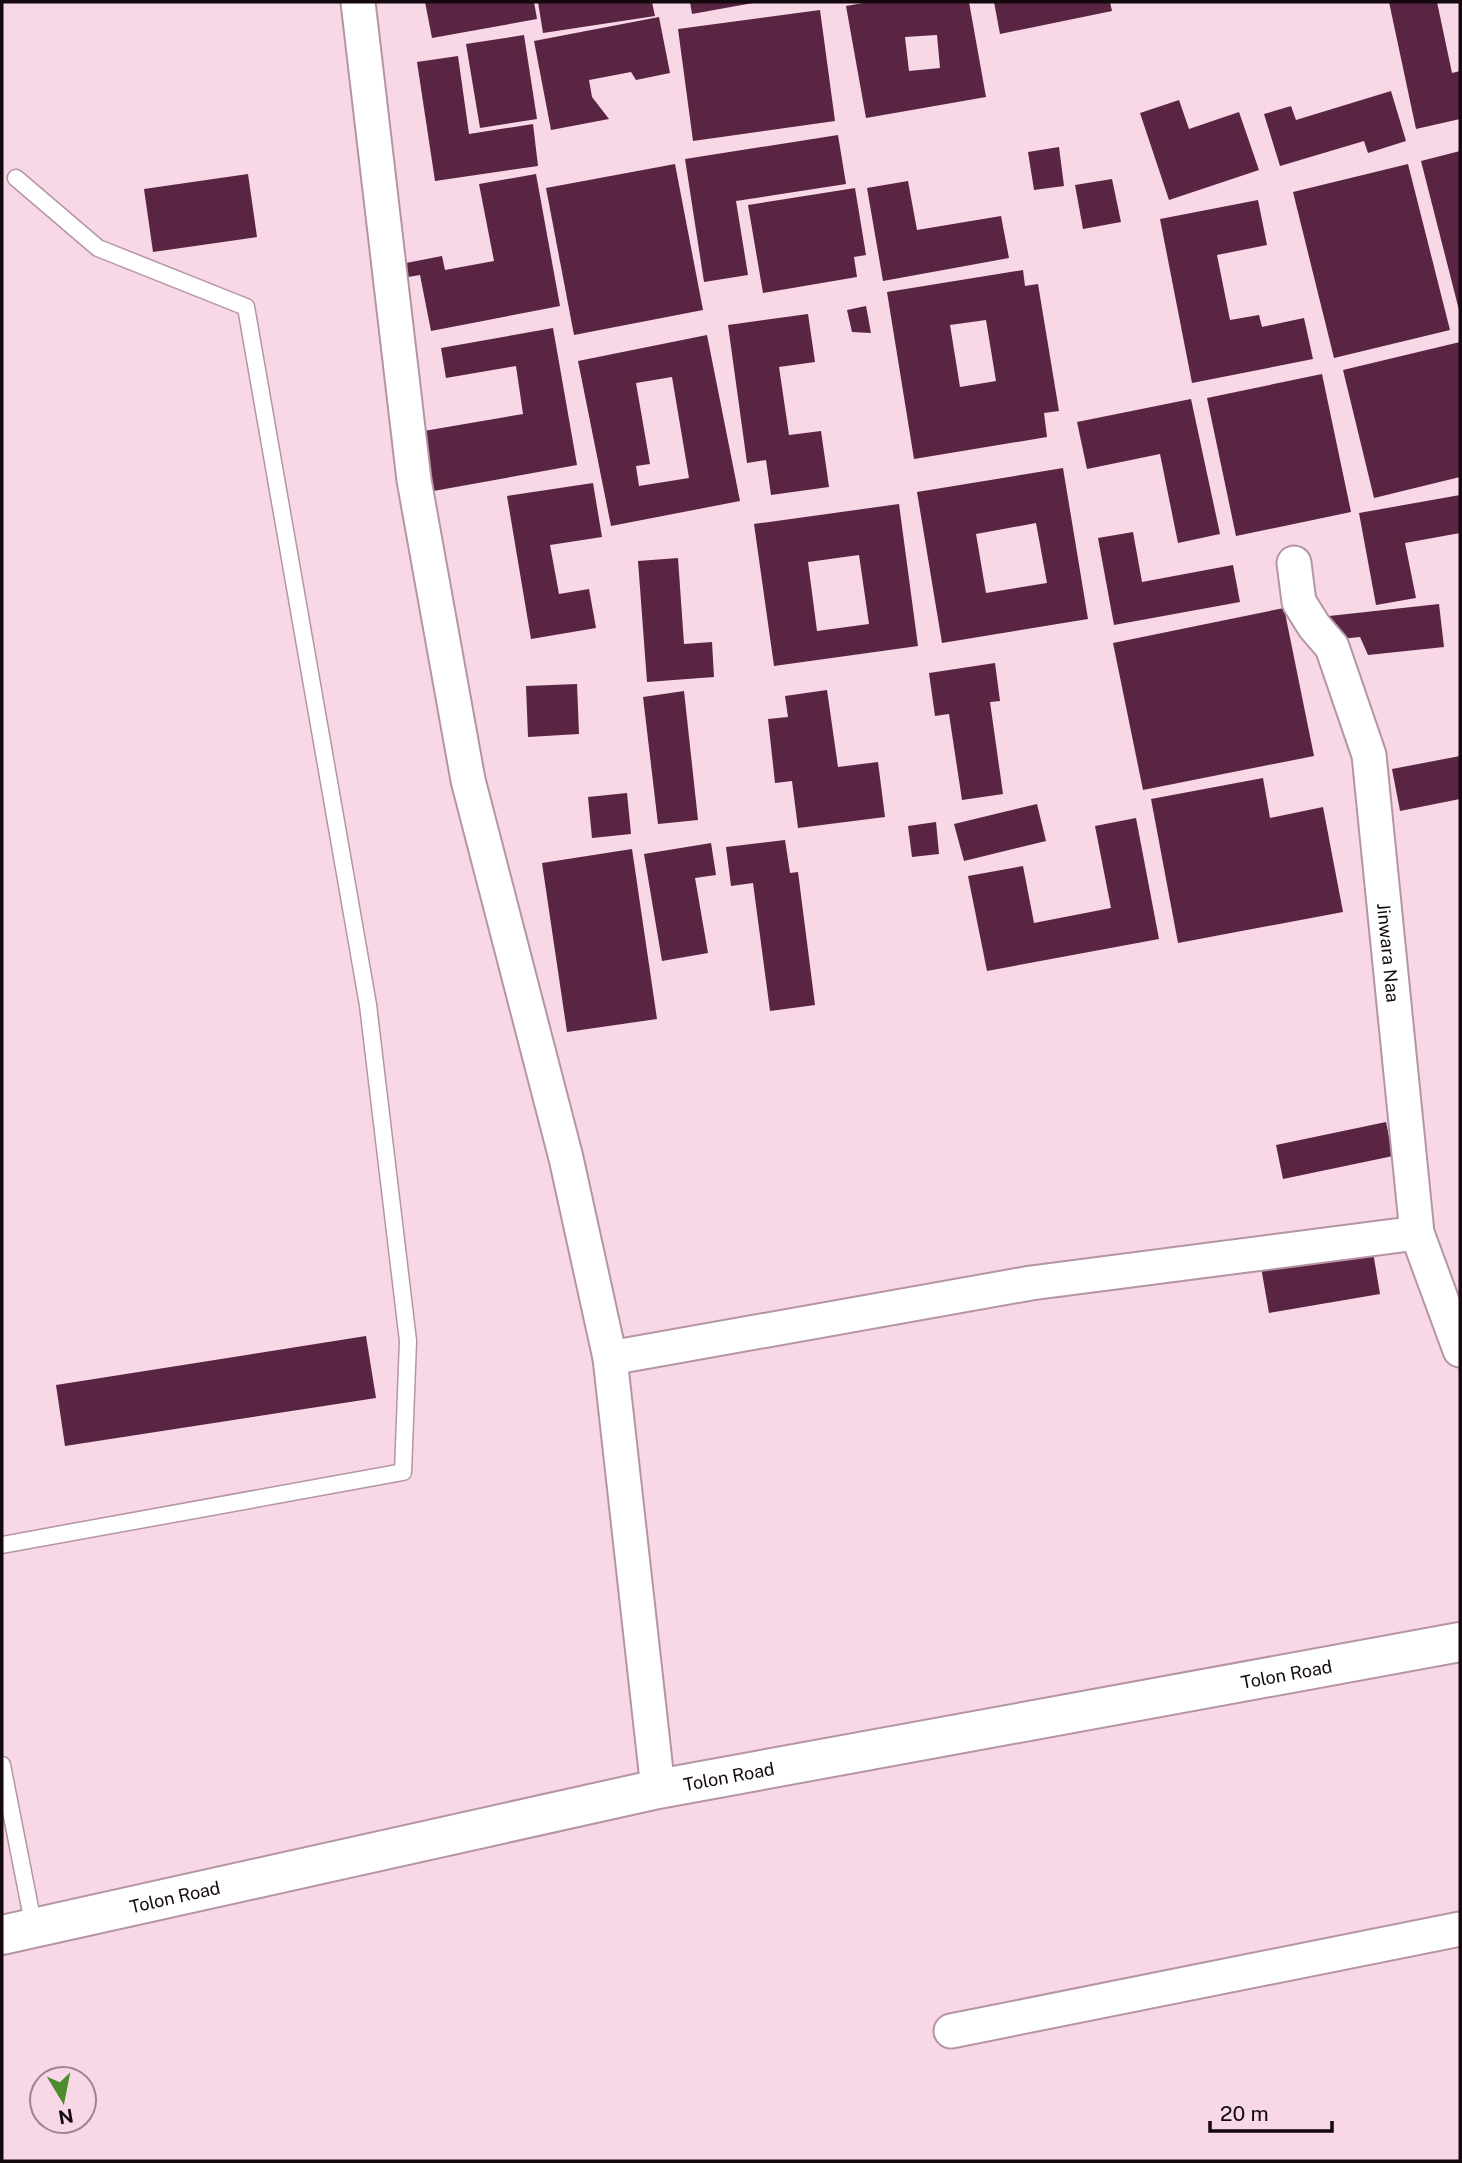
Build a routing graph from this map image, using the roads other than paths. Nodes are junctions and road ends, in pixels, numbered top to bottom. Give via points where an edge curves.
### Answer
1 (358, 2) edge
2 (16, 178) dead end
3 (1294, 563) dead end
4 (1417, 1233) junction
5 (1460, 1350) edge
6 (610, 1358) junction
7 (2, 1545) edge
8 (1460, 1642) edge
9 (2, 1765) edge
10 (659, 1789) junction
11 (1460, 1929) edge
12 (18, 1932) edge
13 (951, 2031) dead end

1 - 6 street via 414,480 468,780 566,1158
2 - 7 lane via 99,248 246,307 368,1005 408,1341 403,1472
3 - 4 street, Jinwara Naa via 1299,602 1332,648 1369,755
4 - 5 street, Jinwara Naa
4 - 6 street via 1031,1283
6 - 10 street
8 - 10 main road, Tolon Road
9 - 12 lane
10 - 12 main road, Tolon Road
11 - 13 street

